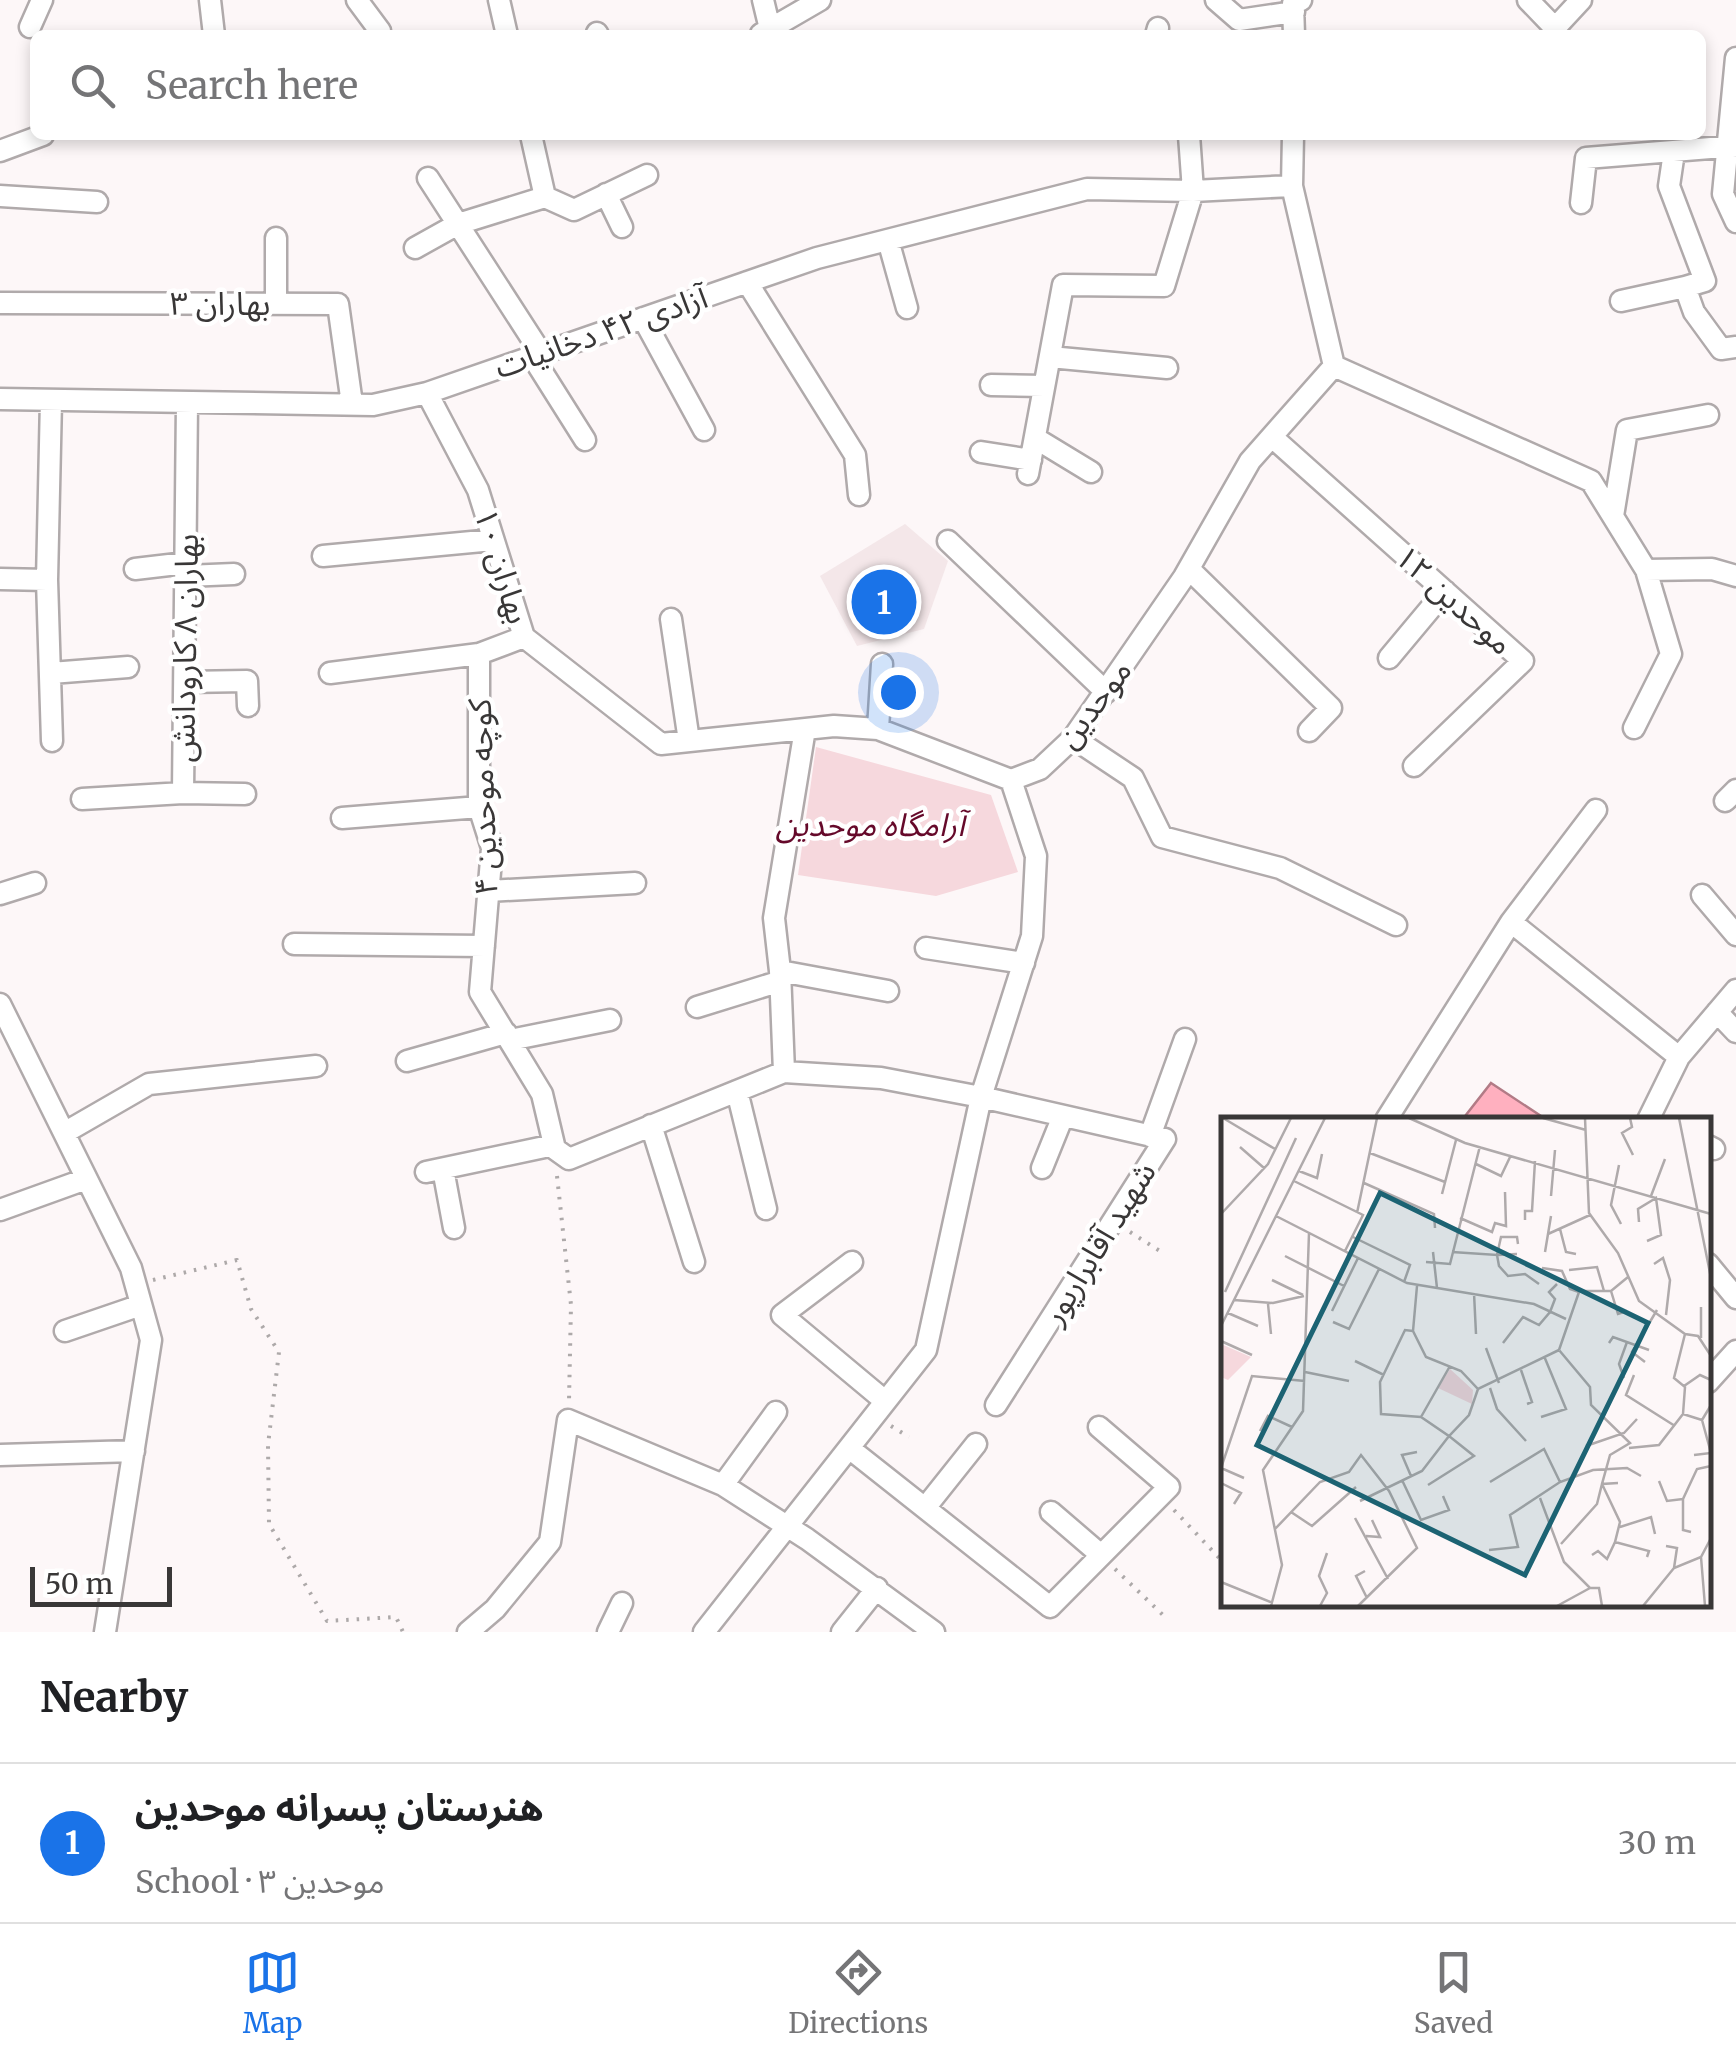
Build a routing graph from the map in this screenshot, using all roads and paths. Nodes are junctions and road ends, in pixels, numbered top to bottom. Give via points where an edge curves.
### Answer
1 (42, 0) edge
2 (210, 0) edge
3 (356, 0) edge
4 (499, 0) edge
5 (764, 0) edge
6 (820, 0) edge
7 (1216, 0) edge
8 (1528, 0) edge
9 (1581, 0) edge
10 (1298, 6) edge
11 (30, 28) dead end
12 (213, 30) edge
13 (379, 30) edge
14 (507, 30) edge
15 (768, 30) edge
16 (773, 30) edge
17 (1736, 58) edge
18 (30, 140) edge
19 (532, 140) edge
20 (1189, 140) edge
21 (1293, 140) edge
22 (1732, 146) edge
23 (0, 151) edge
24 (1674, 152) junction
25 (647, 175) dead end
26 (428, 178) dead end
27 (1292, 186) junction
28 (1193, 191) junction
29 (606, 194) junction
30 (0, 196) edge
31 (546, 197) junction
32 (97, 202) dead end
33 (1582, 202) dead end
34 (1736, 222) edge
35 (458, 224) junction
36 (622, 227) dead end
37 (276, 238) dead end
38 (888, 240) junction
39 (415, 248) dead end
40 (747, 282) junction
41 (1684, 287) junction
42 (1621, 301) dead end
43 (0, 303) edge
44 (276, 304) junction
45 (908, 308) dead end
46 (643, 318) junction
47 (1736, 347) edge
48 (537, 354) junction
49 (1050, 357) junction
50 (1334, 366) junction
51 (1167, 368) dead end
52 (991, 385) dead end
53 (1044, 386) junction
54 (427, 393) junction
55 (0, 399) edge
56 (51, 400) junction
57 (188, 402) junction
58 (352, 404) junction
59 (1708, 415) dead end
60 (704, 430) dead end
61 (1035, 438) junction
62 (1272, 438) junction
63 (585, 440) dead end
64 (982, 452) dead end
65 (1090, 472) dead end
66 (859, 495) dead end
67 (1612, 516) junction
68 (494, 540) junction
69 (948, 540) dead end
70 (324, 556) dead end
71 (1189, 568) junction
72 (136, 569) dead end
73 (186, 570) junction
74 (1646, 570) junction
75 (234, 574) dead end
76 (1736, 576) edge
77 (0, 579) edge
78 (48, 580) junction
79 (1445, 591) junction
80 (671, 619) dead end
81 (524, 638) junction
82 (479, 654) junction
83 (1390, 658) dead end
84 (882, 664) dead end
85 (128, 668) dead end
86 (330, 672) dead end
87 (51, 673) junction
88 (184, 682) junction
89 (1106, 692) junction
90 (248, 706) dead end
91 (1634, 728) dead end
92 (805, 729) junction
93 (878, 729) junction
94 (1309, 732) dead end
95 (1074, 738) junction
96 (52, 741) dead end
97 (690, 741) junction
98 (1414, 766) dead end
99 (1011, 780) junction
100 (183, 792) junction
101 (245, 794) dead end
102 (82, 799) dead end
103 (479, 807) junction
104 (1596, 810) dead end
105 (342, 818) dead end
106 (35, 883) dead end
107 (635, 883) dead end
108 (488, 891) junction
109 (0, 894) edge
110 (1702, 895) dead end
111 (1511, 922) junction
112 (1396, 925) dead end
113 (1736, 936) edge
114 (294, 944) dead end
115 (484, 946) junction
116 (926, 948) dead end
117 (1024, 964) junction
118 (781, 976) junction
119 (1736, 990) edge
120 (888, 991) dead end
121 (0, 1004) edge
122 (697, 1007) dead end
123 (1717, 1012) junction
124 (610, 1020) dead end
125 (1736, 1032) edge
126 (508, 1036) junction
127 (1185, 1040) dead end
128 (1679, 1057) junction
129 (407, 1061) dead end
130 (316, 1066) dead end
131 (784, 1072) junction
132 (737, 1091) junction
133 (980, 1096) junction
134 (1064, 1116) junction
135 (1388, 1117) edge
136 (1651, 1117) edge
137 (651, 1125) junction
138 (64, 1133) junction
139 (1150, 1136) junction
140 (554, 1147) junction
141 (1042, 1168) dead end
142 (86, 1179) junction
143 (0, 1210) edge
144 (766, 1210) dead end
145 (1113, 1221) junction
146 (454, 1228) dead end
147 (1160, 1251) dead end
148 (694, 1262) dead end
149 (852, 1262) dead end
150 (1711, 1268) edge
151 (135, 1284) junction
152 (1736, 1298) edge
153 (141, 1305) junction
154 (66, 1331) dead end
155 (1736, 1350) edge
156 (1711, 1379) edge
157 (885, 1401) junction
158 (996, 1405) dead end
159 (776, 1412) dead end
160 (568, 1420) junction
161 (1099, 1427) dead end
162 (976, 1444) dead end
163 (849, 1448) junction
164 (134, 1451) junction
165 (0, 1455) edge
166 (723, 1485) junction
167 (1160, 1496) junction
168 (925, 1508) junction
169 (1051, 1512) dead end
170 (787, 1526) junction
171 (1101, 1555) junction
172 (1221, 1560) edge
173 (877, 1588) junction
174 (622, 1603) dead end
175 (1163, 1615) dead end
176 (106, 1632) edge
177 (403, 1632) edge
178 (468, 1632) edge
179 (608, 1632) edge
180 (704, 1632) edge
181 (842, 1632) edge
182 (934, 1632) edge

1 - 11 street
2 - 12 street
3 - 13 street
4 - 14 street
5 - 15 street
6 - 16 street
7 - 10 street via 1240,20
8 - 9 street via 1555,28
17 - 22 street
18 - 23 street
19 - 31 street
20 - 28 street
21 - 27 street
22 - 24 street
22 - 34 street via 1724,194
24 - 33 street via 1586,158
24 - 41 street via 1669,186 1705,281
25 - 29 street
26 - 35 street
27 - 28 street, آزادی ۴۲ دخانیات
27 - 50 street
28 - 38 street, آزادی ۴۲ دخانیات via 1087,189
28 - 49 street via 1164,286 1063,285
29 - 31 street via 574,210
29 - 36 street
30 - 32 street
31 - 35 street
35 - 39 street
35 - 48 street
37 - 44 street
38 - 40 street, آزادی ۴۲ دخانیات
38 - 45 street
40 - 46 street, آزادی ۴۲ دخانیات
40 - 66 street via 854,455
41 - 42 street
41 - 47 street via 1721,349
43 - 44 street, بهاران ۳
44 - 58 street, بهاران ۳ via 338,304
46 - 48 street, آزادی ۴۲ دخانیات
46 - 60 street
48 - 54 street, آزادی ۴۲ دخانیات
48 - 63 street
49 - 51 street
49 - 53 street
50 - 62 street, موحدین
50 - 67 street via 1591,481
52 - 53 street
53 - 61 street
54 - 58 street, آزادی ۴۲ دخانیات
54 - 68 street, بهاران ۱۰ via 478,490
55 - 56 street, آزادی ۴۲ دخانیات
56 - 57 street, آزادی ۴۲ دخانیات
56 - 78 street
57 - 58 street, آزادی ۴۲ دخانیات
57 - 73 street, بهاران ۸ کارودانش
59 - 67 street via 1628,430
61 - 64 street via 1029,467
61 - 65 street
62 - 71 street, موحدین via 1250,460
62 - 79 street, موحدین ۱۲
67 - 74 street
68 - 70 street
68 - 81 street, بهاران ۱۰
69 - 89 street
71 - 89 street, موحدین
71 - 94 street via 1330,708
72 - 73 street
73 - 75 street
73 - 88 street, بهاران ۸ کارودانش
74 - 76 street via 1712,569
74 - 91 street via 1672,654
77 - 78 street
78 - 87 street
79 - 83 street
79 - 98 street, موحدین ۱۲ via 1523,661
80 - 97 street
81 - 82 street, کوچه موحدین ۴
81 - 97 street, بهاران ۱۰ via 661,744
82 - 86 street
82 - 103 street, کوچه موحدین ۴
84 - 93 street
85 - 87 street
87 - 96 street
88 - 90 street via 247,681
88 - 100 street, بهاران ۸ کارودانش
89 - 95 street, موحدین
92 - 93 street
92 - 97 street
92 - 118 street via 774,918
93 - 99 street
95 - 99 street, موحدین via 1040,770
95 - 112 street via 1133,778 1162,837 1280,868
99 - 117 street via 1036,856
100 - 101 street
100 - 102 street, بهاران ۸ کارودانش
103 - 105 street
103 - 108 street, کوچه موحدین ۴ via 492,848
104 - 111 street
106 - 109 street
107 - 108 street
108 - 115 street, کوچه موحدین ۴
110 - 113 street
111 - 128 street
111 - 135 street
114 - 115 street
115 - 126 street, کوچه موحدین ۴ via 480,992
116 - 117 street
117 - 133 street
118 - 120 street
118 - 122 street
118 - 131 street
119 - 123 street
121 - 138 street
123 - 125 street
123 - 128 street
124 - 126 street
126 - 129 street
126 - 140 street, کوچه موحدین ۴ via 542,1094
127 - 139 street
128 - 136 street
130 - 138 street via 149,1084
131 - 132 street
131 - 133 street, شهید آقابرارپور via 880,1078
132 - 137 street
132 - 144 street
133 - 134 street, شهید آقابرارپور
133 - 157 street via 926,1350
134 - 139 street, شهید آقابرارپور
134 - 141 street
137 - 140 street via 569,1159
137 - 148 street
138 - 142 street
139 - 145 street, شهید آقابرارپور via 1165,1139
140 - 146 street via 434,1171
140 - 160 path via 571,1306
142 - 143 street
142 - 151 street
145 - 147 path
145 - 158 street, شهید آقابرارپور
149 - 157 street via 782,1315
150 - 152 street
151 - 153 street
151 - 177 path via 238,1260 251,1309 279,1352 268,1446 270,1524 327,1621 396,1618
153 - 154 street
153 - 164 street via 151,1340
155 - 156 street
157 - 163 street
159 - 166 street
160 - 166 street
160 - 178 street via 550,1542
161 - 167 street via 1169,1487
162 - 168 street
163 - 168 street
163 - 170 street
164 - 165 street
164 - 176 street
166 - 170 street
167 - 171 street
167 - 172 path
168 - 171 street via 1050,1607
169 - 171 street
170 - 173 street
170 - 180 street
171 - 175 path
173 - 181 street
173 - 182 street
174 - 179 street

